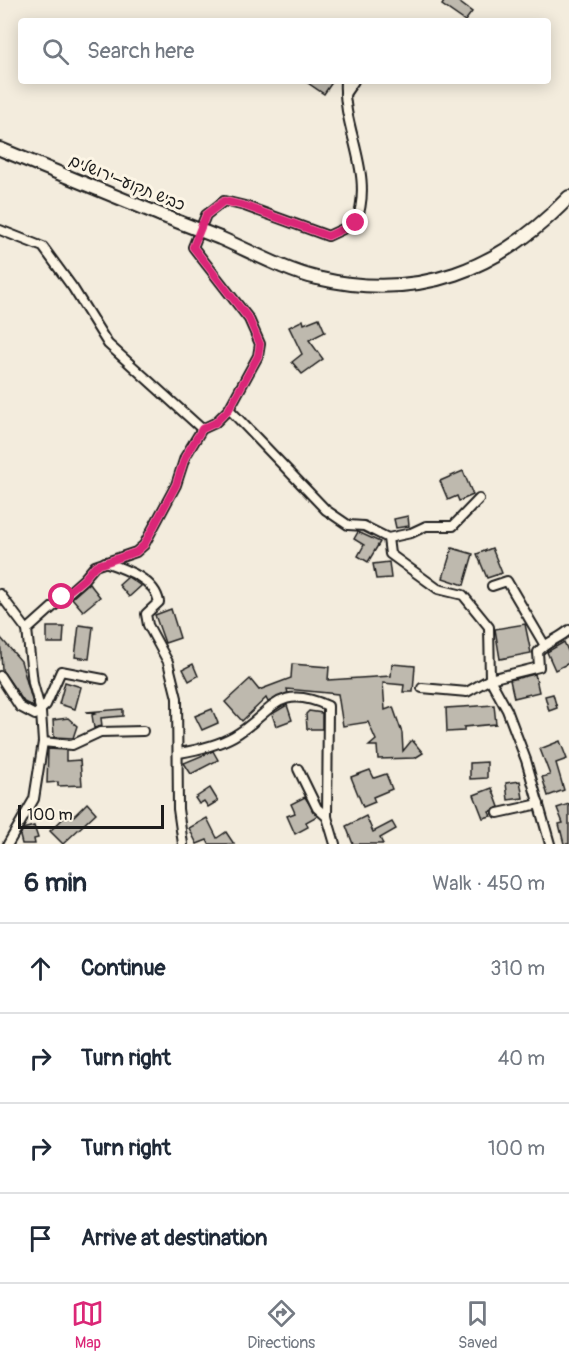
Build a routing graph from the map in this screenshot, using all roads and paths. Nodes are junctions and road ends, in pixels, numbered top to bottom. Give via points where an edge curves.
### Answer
1 (345, 84) edge
2 (352, 84) edge
3 (344, 95) junction
4 (0, 149) edge
5 (569, 197) edge
6 (0, 230) edge
7 (229, 409) junction
8 (202, 429) junction
9 (479, 499) dead end
10 (388, 538) junction
11 (105, 562) junction
12 (492, 586) dead end
13 (0, 594) edge
14 (27, 630) junction
15 (569, 630) edge
16 (544, 644) junction
17 (0, 676) edge
18 (490, 679) junction
19 (103, 680) dead end
20 (422, 688) dead end
21 (41, 712) junction
22 (143, 731) dead end
23 (43, 742) junction
24 (179, 753) junction
25 (298, 769) dead end
26 (539, 804) junction
27 (498, 813) dead end
28 (327, 817) junction
29 (8, 844) edge
30 (183, 844) edge
31 (335, 844) edge
32 (549, 844) edge

1 - 3 street
2 - 3 street
3 - 7 street via 359,159 363,204 356,223 328,236 224,201 206,215 193,247 241,305 260,344 258,356
4 - 5 main road, כביש תקוע–ירושלים, bridge via 316,278 372,286 424,283 470,270 511,249
6 - 8 street via 43,248 108,344
7 - 8 street
7 - 10 street via 326,510 348,525 364,526
8 - 11 street via 144,545 136,552
9 - 10 street via 453,526 426,526
10 - 18 street via 390,554 438,589 463,595 489,627
11 - 14 street via 95,566
11 - 24 street via 140,577 158,596 159,602 146,614 147,625 168,662 177,698
12 - 16 street via 507,581
13 - 14 street
14 - 21 street via 33,683
15 - 16 street
16 - 18 street via 538,652 539,667
17 - 21 street via 20,707 35,715
18 - 20 street via 467,692
18 - 26 street via 507,710
19 - 21 street via 61,671
21 - 23 street
22 - 23 street via 100,732 72,745
23 - 29 street via 34,799
24 - 28 street via 233,736 277,702 304,696 312,699 328,706
24 - 30 street via 178,809
25 - 28 street via 317,808
26 - 27 street
26 - 32 street
28 - 31 street

